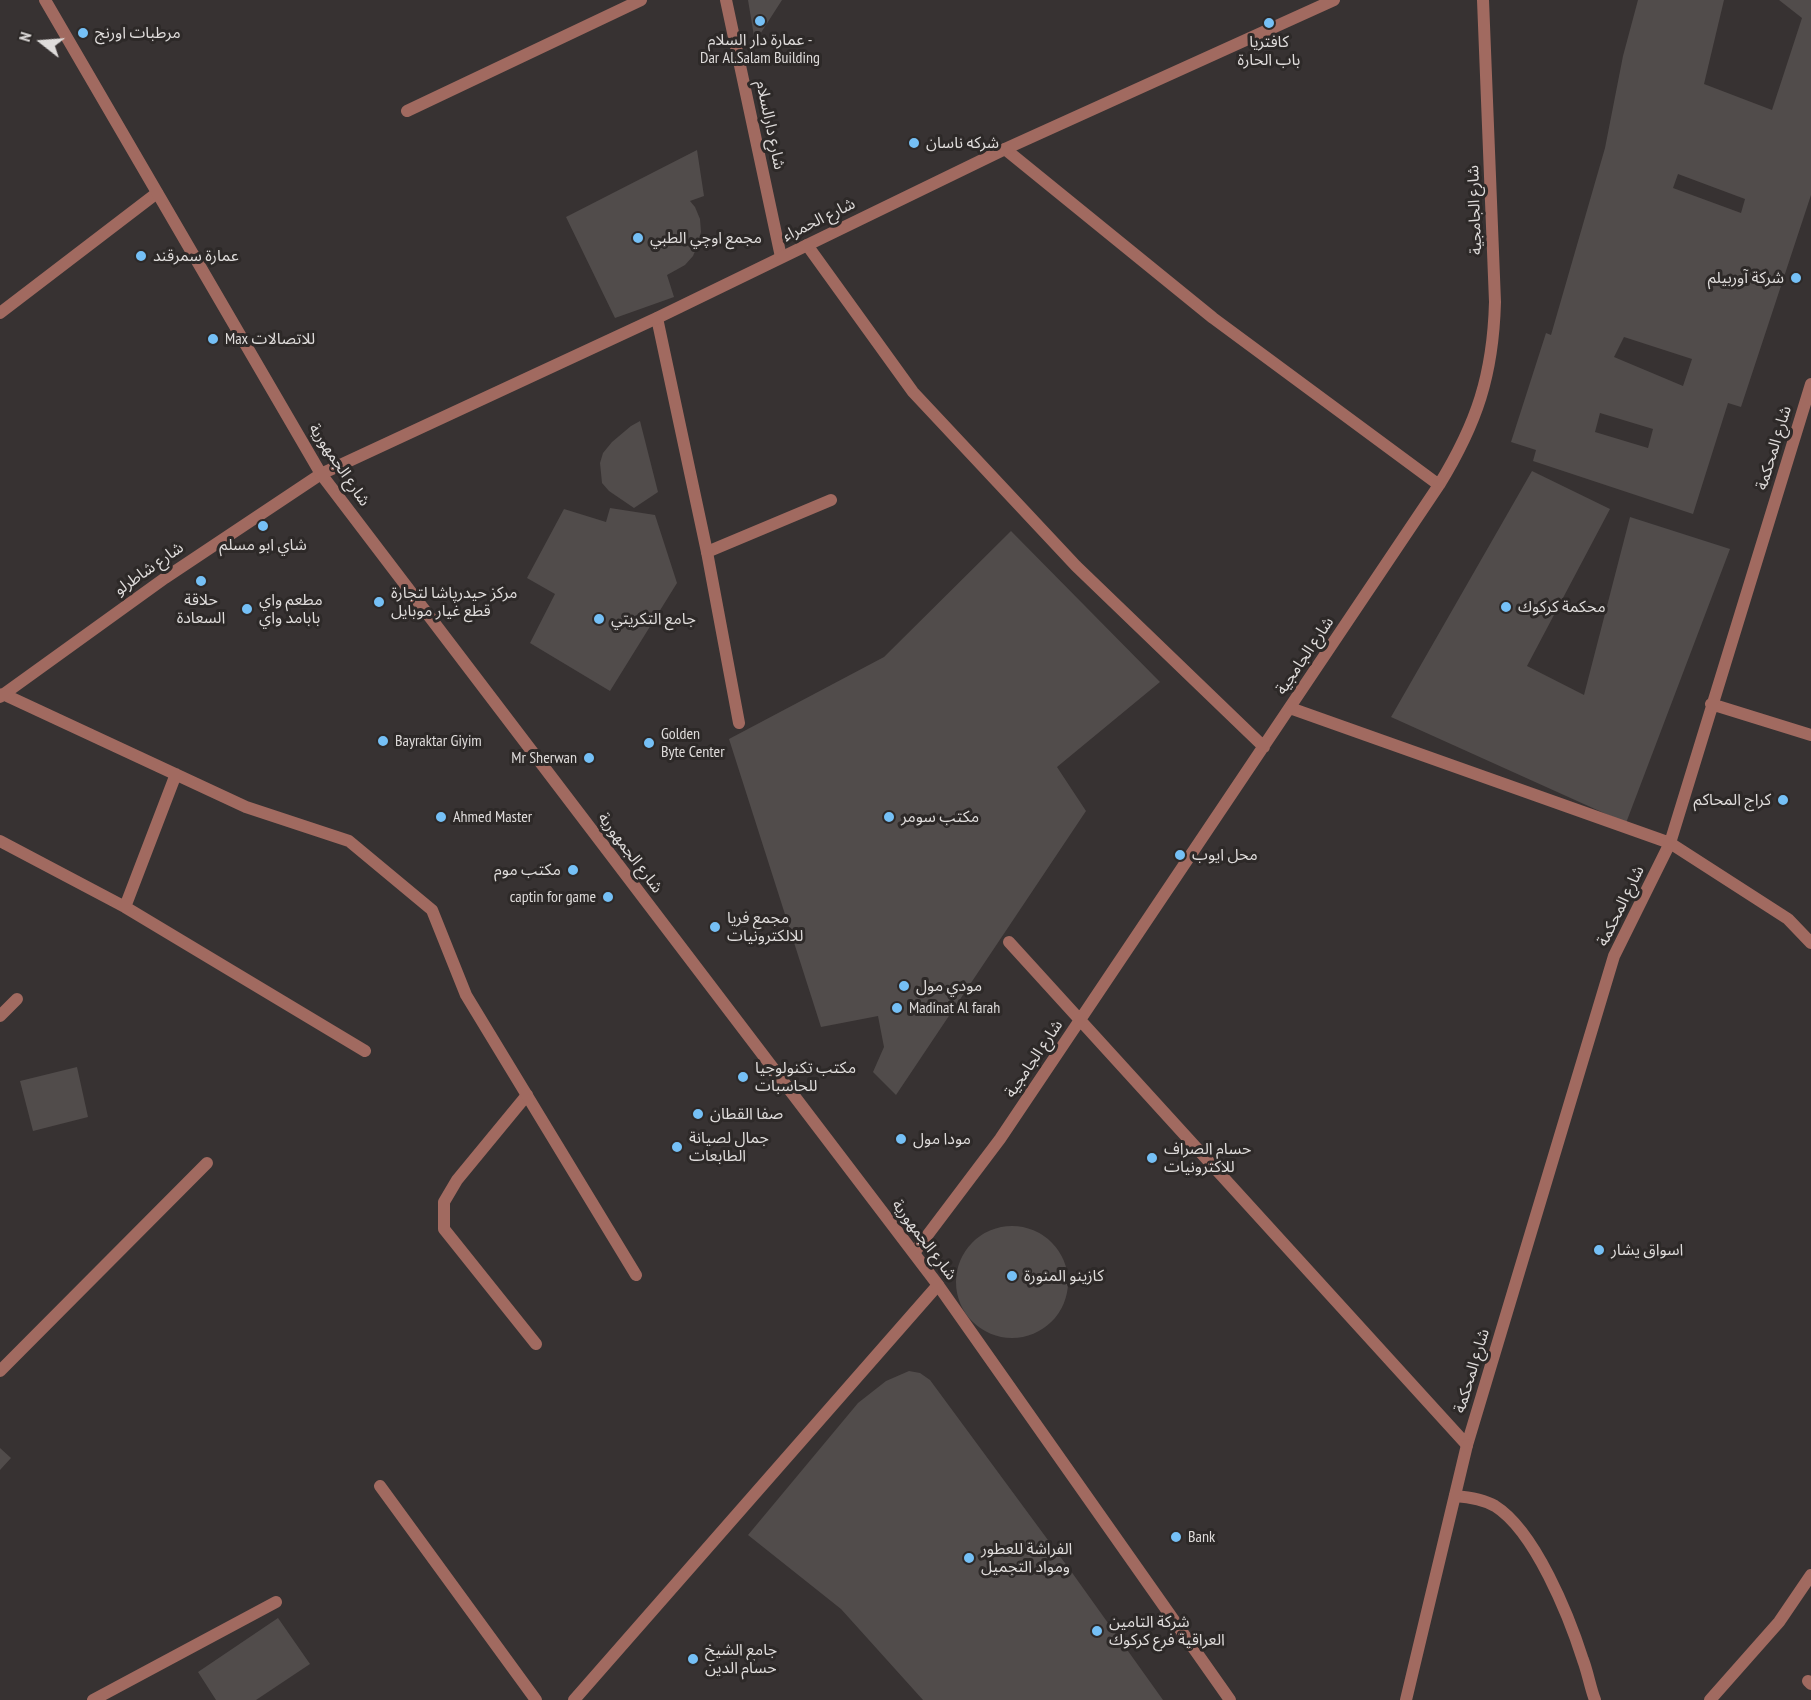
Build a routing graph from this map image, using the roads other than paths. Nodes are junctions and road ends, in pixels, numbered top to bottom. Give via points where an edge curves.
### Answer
1 (45, 0) edge
2 (641, 0) edge
3 (726, 0) edge
4 (1334, 0) edge
5 (1483, 0) edge
6 (408, 111) dead end
7 (1005, 149) junction
8 (157, 193) junction
9 (807, 245) junction
10 (781, 257) junction
11 (0, 313) edge
12 (657, 318) junction
13 (1811, 384) edge
14 (321, 474) junction
15 (1439, 485) junction
16 (831, 500) dead end
17 (707, 552) junction
18 (2, 696) edge
19 (1711, 704) junction
20 (1290, 708) junction
21 (739, 723) dead end
22 (1811, 735) edge
23 (1264, 747) junction
24 (177, 774) junction
25 (0, 841) edge
26 (1670, 843) junction
27 (125, 908) junction
28 (1009, 942) dead end
29 (1811, 943) edge
30 (17, 999) dead end
31 (0, 1016) edge
32 (1080, 1021) junction
33 (365, 1051) dead end
34 (527, 1095) junction
35 (207, 1163) dead end
36 (914, 1253) junction
37 (636, 1275) dead end
38 (938, 1285) junction
39 (536, 1344) dead end
40 (0, 1371) edge
41 (1467, 1445) junction
42 (380, 1486) dead end
43 (1455, 1496) junction
44 (1811, 1575) edge
45 (276, 1602) dead end
46 (93, 1700) edge
47 (536, 1700) edge
48 (574, 1700) edge
49 (1230, 1700) edge
50 (1406, 1700) edge
51 (1595, 1700) edge
52 (1710, 1700) edge

1 - 8 street, شارع الجمهورية
2 - 6 street
3 - 10 street, شارع دارالسلام
4 - 7 street, شارع الحمراء
5 - 15 street, شارع الجامجية via 1494,341 1476,416
7 - 9 street, شارع الحمراء
7 - 15 street via 1213,318
8 - 11 street
8 - 14 street, شارع الجمهورية
9 - 10 street, شارع الحمراء
9 - 23 street via 913,392 1076,566
10 - 12 street, شارع الحمراء
12 - 14 street, شارع الحمراء
12 - 17 street
13 - 19 street, شارع المحكمة
14 - 18 street, شارع شاطرلو via 165,578
14 - 36 street, شارع الجمهورية
15 - 20 street, شارع الجامجية
16 - 17 street
17 - 21 street
18 - 24 street
19 - 22 street
19 - 26 street, شارع المحكمة
20 - 23 street, شارع الجامجية
20 - 26 street
23 - 32 street, شارع الجامجية
24 - 27 street
24 - 34 street via 246,807 349,841 432,910 466,995
25 - 27 street
26 - 29 street via 1788,919
26 - 41 street, شارع المحكمة via 1614,956
27 - 33 street
28 - 32 street
30 - 31 street
32 - 36 street, شارع الجامجية via 1000,1139
32 - 41 street
34 - 37 street
34 - 39 street via 444,1202 444,1229
35 - 40 street
36 - 38 street, شارع الجمهورية
38 - 48 street
38 - 49 street, شارع الجمهورية
41 - 43 street, شارع المحكمة
42 - 47 street
43 - 50 street, شارع المحكمة
43 - 51 street via 1493,1505 1513,1521 1528,1541 1563,1609
44 - 52 street via 1779,1622
45 - 46 street

